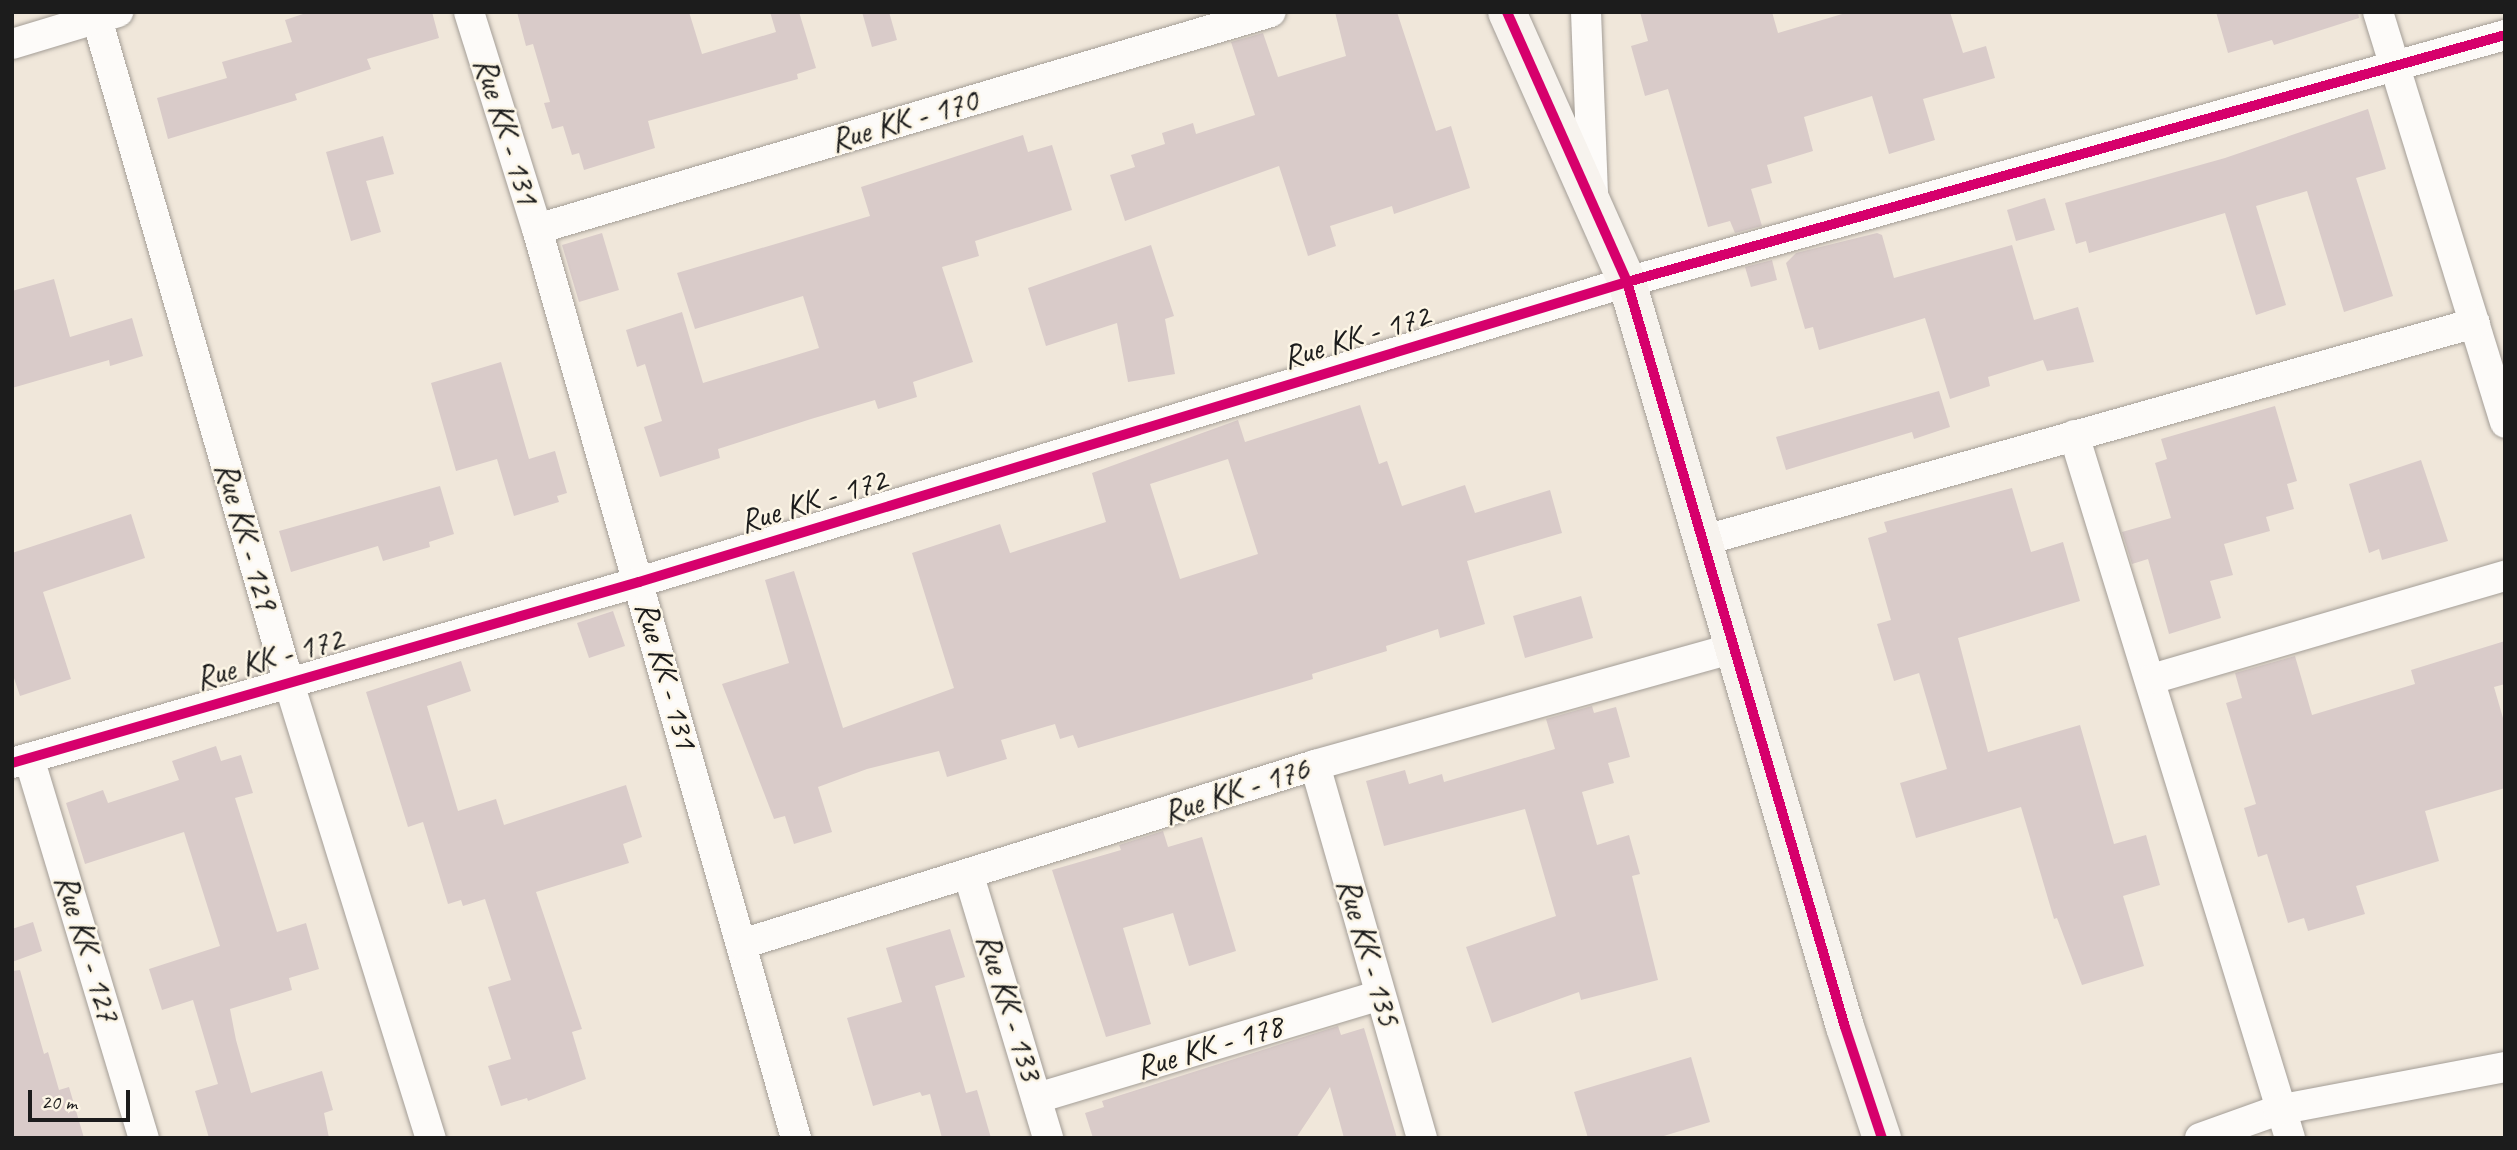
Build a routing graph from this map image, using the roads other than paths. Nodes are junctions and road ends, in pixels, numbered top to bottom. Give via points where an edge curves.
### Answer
1 (469, 12) edge
2 (1270, 12) edge
3 (1507, 12) edge
4 (1586, 12) edge
5 (2378, 12) edge
6 (103, 14) edge
7 (2505, 35) edge
8 (12, 44) edge
9 (2395, 69) junction
10 (1593, 205) junction
11 (537, 229) junction
12 (1628, 282) junction
13 (2475, 323) junction
14 (2505, 423) edge
15 (2074, 435) junction
16 (1702, 541) junction
17 (2505, 576) edge
18 (639, 582) junction
19 (1734, 648) junction
20 (2152, 679) junction
21 (288, 680) junction
22 (21, 760) edge
23 (1315, 765) junction
24 (969, 876) junction
25 (742, 944) junction
26 (1380, 995) junction
27 (2505, 1067) edge
28 (1037, 1098) junction
29 (2278, 1110) junction
30 (144, 1138) edge
31 (431, 1138) edge
32 (796, 1138) edge
33 (1048, 1138) edge
34 (1422, 1138) edge
35 (1882, 1138) edge
36 (2200, 1138) edge
37 (2290, 1138) edge

1 - 11 street, Rue KK - 131
2 - 11 street, Rue KK - 170
3 - 10 street
4 - 10 street
5 - 9 street
6 - 8 street
6 - 21 street, Rue KK - 129
7 - 9 street, Rue KK - 172
9 - 12 street, Rue KK - 172
9 - 13 street
10 - 12 street
11 - 18 street, Rue KK - 131
12 - 16 street
12 - 18 street, Rue KK - 172
13 - 14 street
13 - 15 street
15 - 16 street
15 - 20 street
16 - 19 street
17 - 20 street
18 - 21 street, Rue KK - 172
18 - 25 street, Rue KK - 131
19 - 23 street, Rue KK - 176
19 - 35 street
20 - 29 street
21 - 22 street, Rue KK - 172
21 - 31 street, Rue KK - 129
22 - 30 street, Rue KK - 127
23 - 24 street, Rue KK - 176
23 - 26 street, Rue KK - 135
24 - 25 street, Rue KK - 176
24 - 28 street, Rue KK - 133
25 - 32 street, Rue KK - 131
26 - 28 street, Rue KK - 178
26 - 34 street, Rue KK - 135
27 - 29 street
28 - 33 street, Rue KK - 133
29 - 36 street
29 - 37 street

